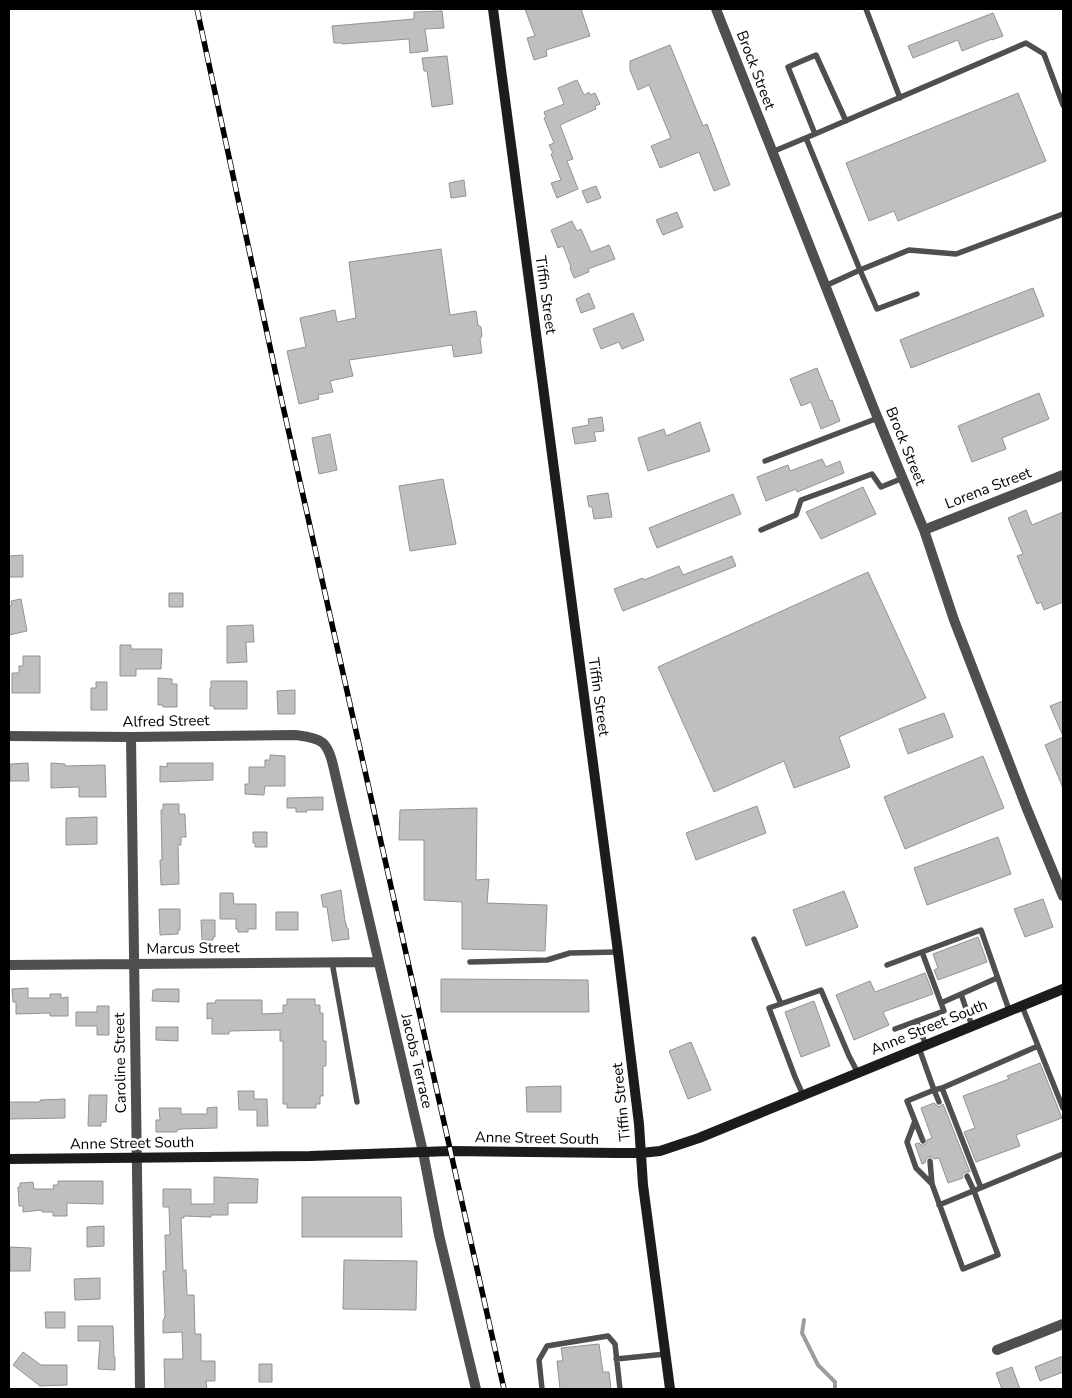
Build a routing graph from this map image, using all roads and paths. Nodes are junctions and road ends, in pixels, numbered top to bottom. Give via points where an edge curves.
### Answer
1 (493, 9) edge
2 (716, 9) edge
3 (866, 9) edge
4 (900, 98) junction
5 (1063, 105) edge
6 (846, 121) junction
7 (815, 134) junction
8 (806, 138) junction
9 (772, 152) junction
10 (1063, 214) edge
11 (860, 270) junction
12 (826, 286) junction
13 (917, 294) dead end
14 (878, 418) junction
15 (765, 461) dead end
16 (1063, 475) edge
17 (902, 478) junction
18 (761, 530) dead end
19 (924, 530) junction
20 (9, 736) edge
21 (130, 737) junction
22 (322, 742) joint
23 (1063, 896) edge
24 (754, 939) dead end
25 (618, 952) junction
26 (922, 952) junction
27 (332, 962) junction
28 (378, 962) junction
29 (470, 962) dead end
30 (133, 964) junction
31 (9, 966) edge
32 (887, 966) dead end
33 (997, 978) junction
34 (1063, 989) edge
35 (961, 994) junction
36 (941, 1003) junction
37 (781, 1004) junction
38 (1022, 1006) junction
39 (1009, 1010) junction
40 (916, 1021) junction
41 (972, 1026) junction
42 (895, 1029) dead end
43 (922, 1046) junction
44 (1038, 1046) junction
45 (858, 1073) junction
46 (942, 1088) junction
47 (934, 1090) junction
48 (803, 1095) junction
49 (357, 1102) dead end
50 (939, 1102) dead end
51 (1063, 1108) edge
52 (915, 1121) junction
53 (923, 1141) dead end
54 (423, 1152) junction
55 (642, 1153) junction
56 (1063, 1154) edge
57 (9, 1158) edge
58 (136, 1158) junction
59 (930, 1161) dead end
60 (967, 1176) dead end
61 (932, 1184) junction
62 (981, 1188) junction
63 (974, 1190) junction
64 (939, 1205) junction
65 (1063, 1324) edge
66 (997, 1350) dead end
67 (666, 1354) junction
68 (616, 1359) junction
69 (140, 1389) edge
70 (476, 1389) edge
71 (542, 1389) edge
72 (620, 1389) edge
73 (670, 1389) edge

1 - 25 street, Tiffin Street
2 - 9 street, Brock Street
3 - 4 lane
4 - 5 lane via 1026,43 1044,54
4 - 6 lane
6 - 7 lane
6 - 7 lane via 816,55 788,67
7 - 8 lane
8 - 9 lane
8 - 11 lane
9 - 12 street, Brock Street
10 - 11 lane via 956,254 909,250
11 - 12 lane
11 - 13 lane via 877,309
12 - 14 street, Brock Street
14 - 15 lane
14 - 17 street, Brock Street
16 - 19 street, Lorena Street
17 - 18 lane via 881,487 872,474 801,500 796,515
17 - 19 street, Brock Street
19 - 23 street, Brock Street via 954,620
20 - 21 street, Alfred Street
21 - 22 street, Alfred Street via 295,735
21 - 30 street, Caroline Street
22 - 28 street, Jacobs Terrace via 336,778
24 - 37 lane
25 - 29 lane via 570,953 547,960
25 - 55 street, Tiffin Street
26 - 32 lane
26 - 33 lane via 981,930
26 - 36 lane
27 - 28 street, Marcus Street
27 - 30 street, Marcus Street
27 - 49 lane
28 - 54 street, Jacobs Terrace
30 - 31 street, Marcus Street
30 - 58 street, Caroline Street
33 - 35 lane
33 - 39 lane
34 - 38 street, Anne Street South
35 - 36 lane
35 - 41 lane
36 - 40 lane via 944,1011
37 - 45 lane via 820,990
37 - 48 lane via 769,1008
38 - 39 street, Anne Street South
38 - 44 lane
39 - 41 street, Anne Street South
40 - 42 lane
40 - 43 lane
41 - 43 street, Anne Street South
43 - 45 street, Anne Street South
43 - 47 lane
44 - 46 lane
44 - 51 lane
45 - 48 street, Anne Street South
46 - 47 lane
46 - 62 lane
47 - 50 lane
47 - 52 lane via 907,1101
48 - 55 street, Anne Street South via 699,1138 660,1151
52 - 53 lane
52 - 61 lane via 907,1142 916,1168
54 - 55 street, Anne Street South
54 - 58 street, Anne Street South
54 - 70 street, Jacobs Terrace
55 - 67 street, Tiffin Street via 643,1185
56 - 62 lane
57 - 58 street, Anne Street South
58 - 69 street, Caroline Street
59 - 61 lane
60 - 63 lane
61 - 64 lane
62 - 63 lane
63 - 64 lane
63 - 64 lane via 998,1256 963,1268
65 - 66 street
67 - 68 lane
67 - 73 street, Tiffin Street
68 - 71 lane via 615,1344 608,1336 547,1346 539,1360
68 - 72 lane

